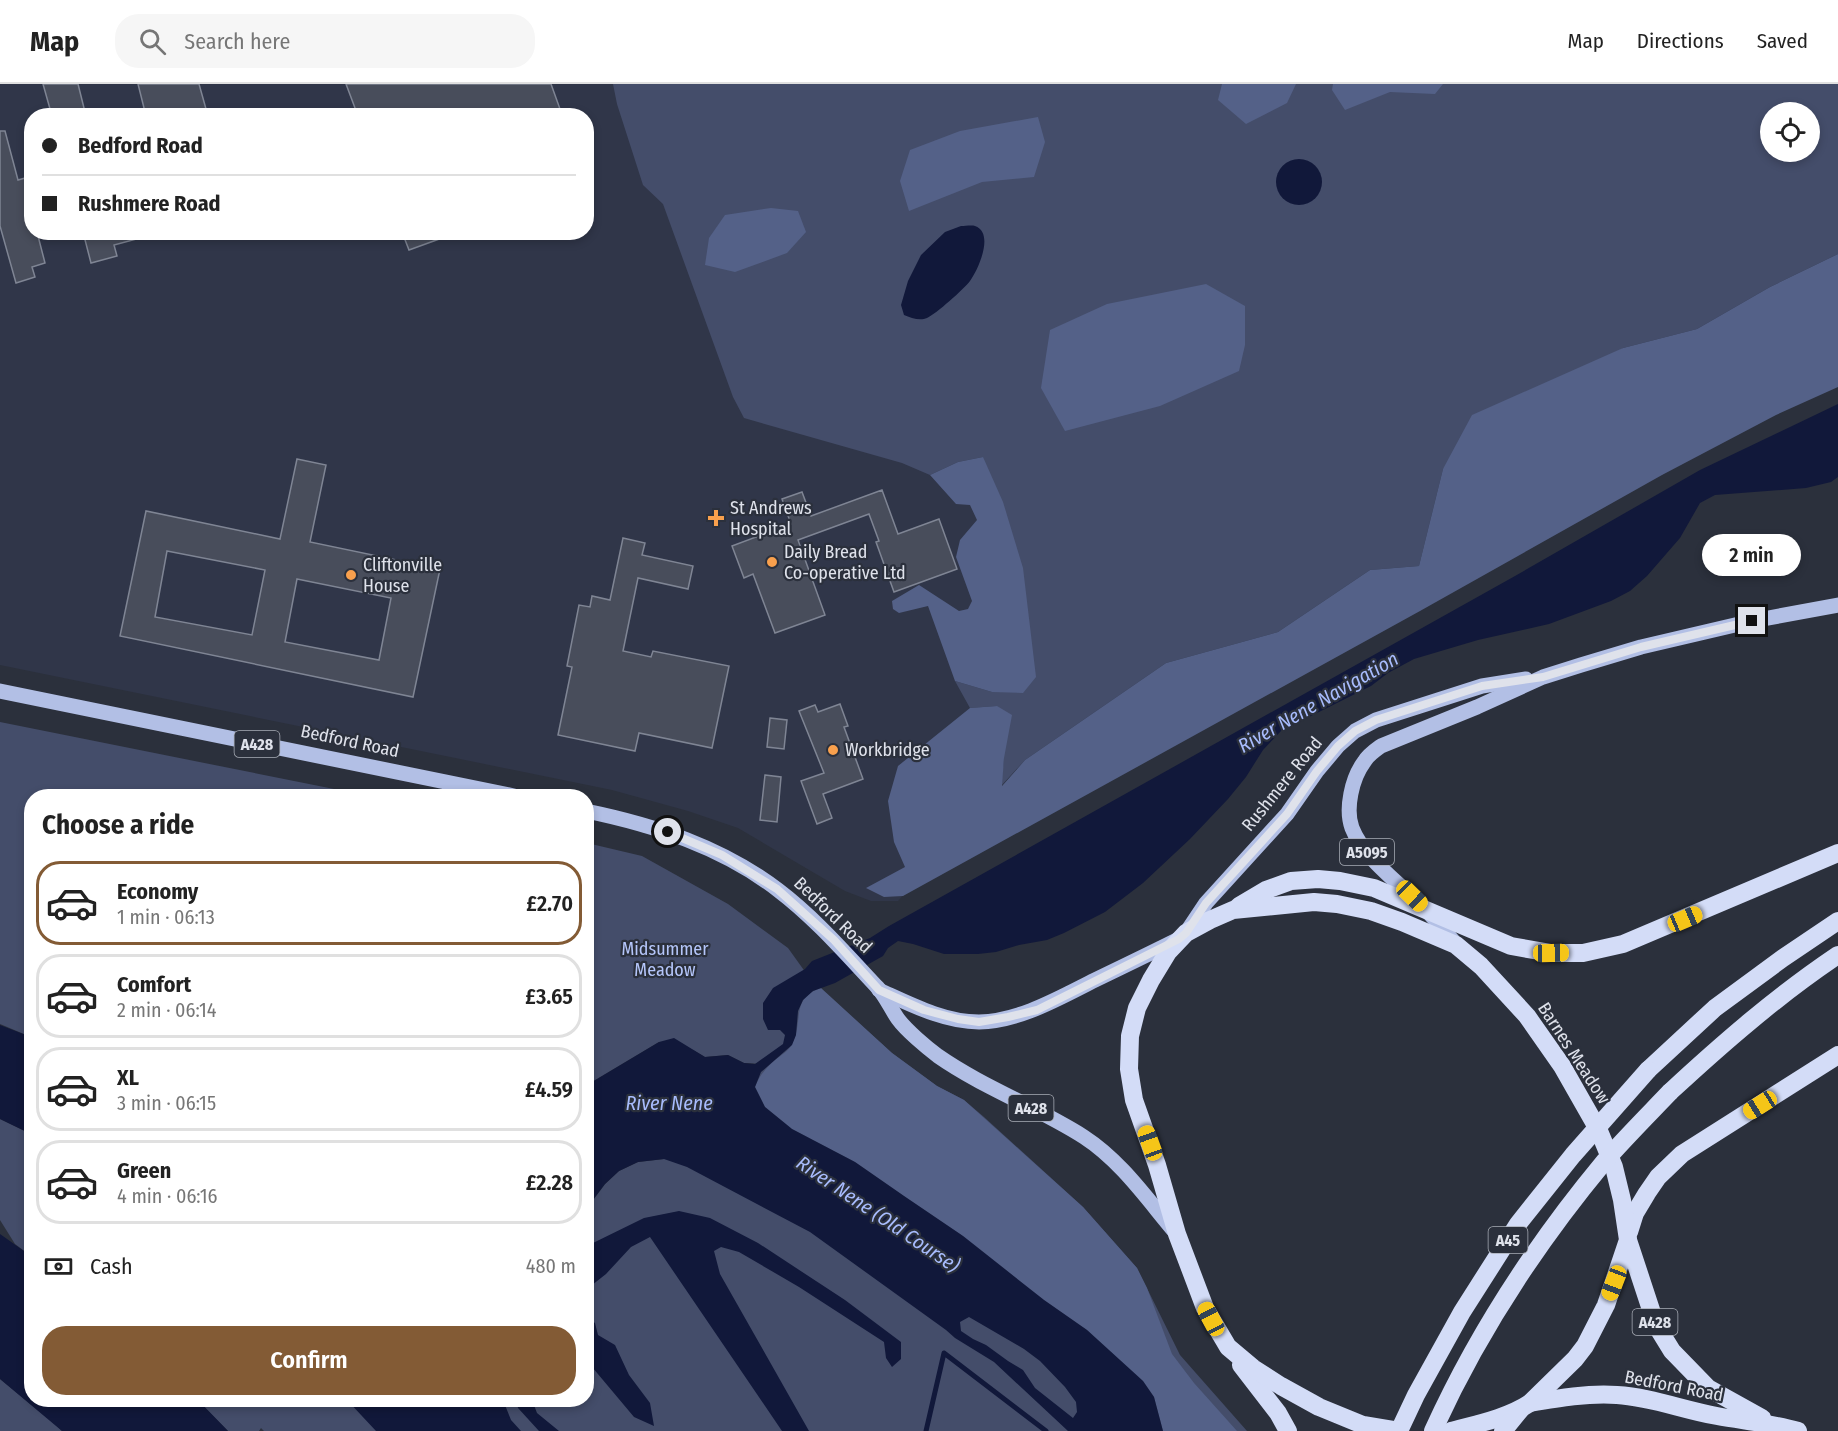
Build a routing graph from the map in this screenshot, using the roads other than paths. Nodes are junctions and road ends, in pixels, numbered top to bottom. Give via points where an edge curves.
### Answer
1 (1838, 605) edge
2 (1543, 677) junction
3 (0, 691) edge
4 (480, 789) edge
5 (594, 813) edge
6 (1838, 853) edge
7 (1233, 910) junction
8 (1426, 910) junction
9 (1838, 921) edge
10 (1182, 936) junction
11 (1456, 945) junction
12 (1838, 955) edge
13 (879, 990) junction
14 (1838, 1055) edge
15 (1177, 1234) junction
16 (1628, 1237) junction
17 (1228, 1347) junction
18 (1526, 1405) junction
19 (1774, 1424) junction
20 (1288, 1431) edge
21 (1399, 1431) edge
22 (1433, 1431) edge
23 (1451, 1431) edge
24 (1503, 1431) edge
25 (1798, 1431) edge

1 - 2 main road, Rushmere Road / A5095 via 1641,647
2 - 8 main road, Rushmere Road / A5095 via 1381,747 1362,764 1352,791 1352,827 1368,854
2 - 10 main road, Rushmere Road / A5095 via 1482,686 1376,720 1355,731 1338,746 1287,814 1206,903
3 - 4 main road, Bedford Road / A428
5 - 13 main road, Bedford Road / A428 via 668,832 722,855 777,889 834,940
6 - 8 highway via 1623,944 1583,953 1551,953 1511,946
7 - 8 highway via 1266,890 1291,881 1318,879 1374,888
7 - 10 highway, Barnes Meadow
7 - 11 highway, Barnes Meadow via 1314,902 1337,904 1371,911
8 - 11 main road, Rushmere Road / A5095
9 - 21 highway, A45, bridge via 1715,1008 1648,1070 1574,1155 1518,1224 1462,1312
10 - 13 main road, Bedford Road / A428 via 1037,1010 1008,1017 979,1022 958,1019 924,1010
10 - 15 highway, Barnes Meadow via 1168,952 1137,1008 1130,1036 1129,1069 1134,1100
11 - 16 highway, Barnes Meadow via 1527,1016 1562,1066 1599,1131 1614,1167
12 - 22 highway, A45, bridge via 1727,1039 1605,1161 1524,1268
13 - 15 main road, Bedford Road / A428 via 899,1021 936,1055 1086,1138 1122,1168
14 - 16 highway via 1682,1154 1647,1193 1635,1213
15 - 17 highway, Barnes Meadow via 1205,1308
16 - 18 highway, Barnes Meadow via 1606,1305 1585,1346
16 - 19 highway, Bedford Road / A428 via 1656,1325 1672,1352 1708,1388
17 - 20 highway
17 - 21 highway, Barnes Meadow via 1253,1368 1319,1407 1363,1425
18 - 19 highway, Bedford Road / A428 via 1564,1397 1619,1395
18 - 23 highway, Barnes Meadow
18 - 24 highway
19 - 25 highway, Bedford Road / A428

